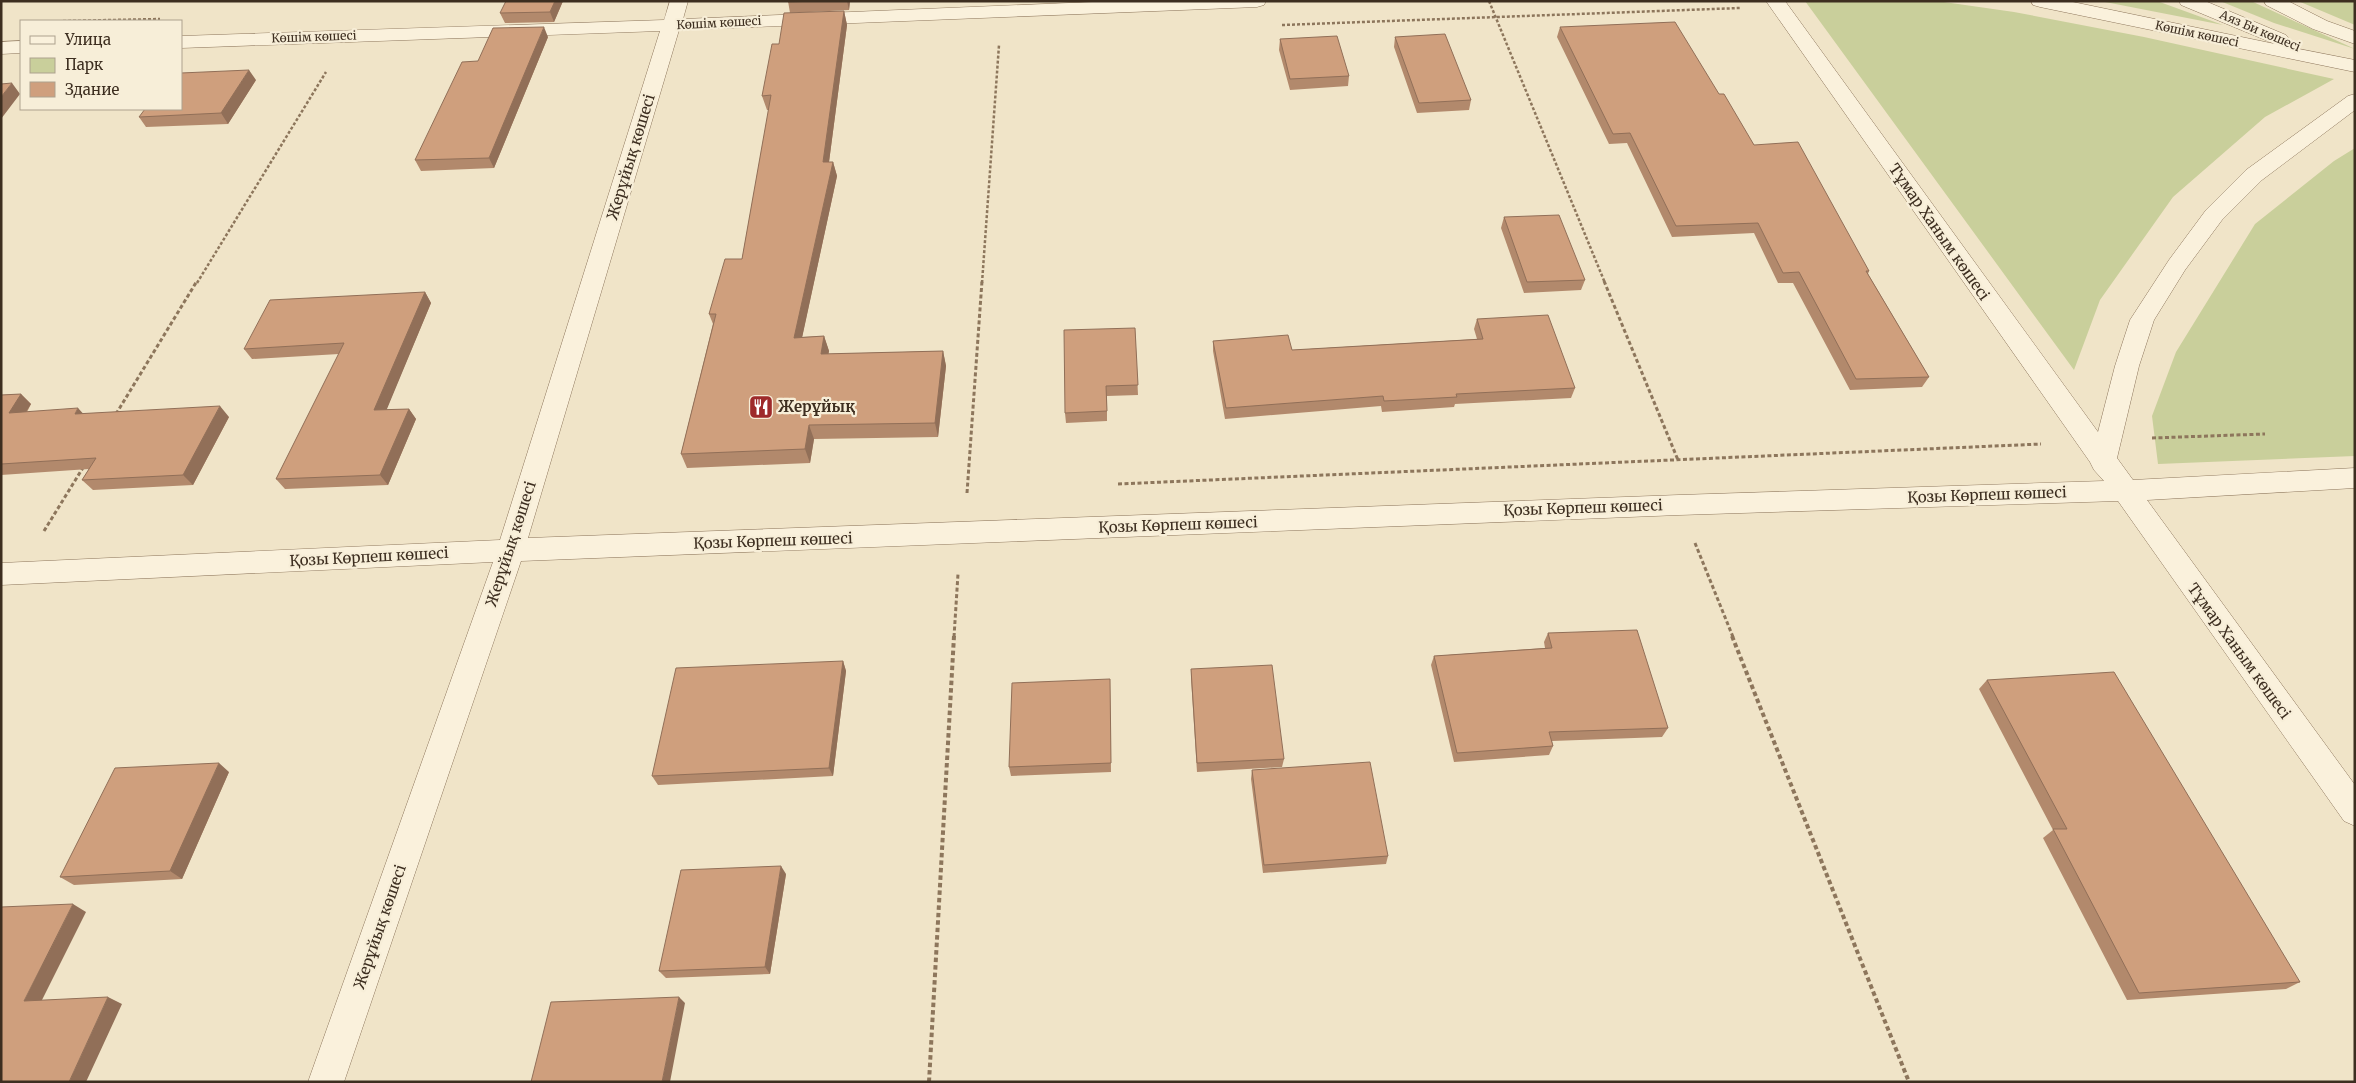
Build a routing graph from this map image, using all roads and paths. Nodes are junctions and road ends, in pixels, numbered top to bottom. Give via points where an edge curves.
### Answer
1 (1257, 1) edge
2 (1775, 1) edge
3 (2040, 1) edge
4 (2188, 1) edge
5 (2273, 1) edge
6 (675, 13) edge
7 (346, 36) junction
8 (2355, 38) edge
9 (182, 42) edge
10 (20, 47) edge
11 (1, 48) edge
12 (2332, 61) junction
13 (2355, 66) edge
14 (2355, 100) edge
15 (116, 414) edge
16 (2103, 463) junction
17 (85, 465) edge
18 (2355, 478) edge
19 (2124, 491) junction
20 (511, 550) junction
21 (7, 574) edge
22 (2355, 811) edge
23 (326, 1082) edge

1 - 6 street, Көшім көшесі
2 - 16 street, Тұмар Ханым көшесі
3 - 12 street, Көшім көшесі
4 - 12 street, Аяз Би көшесі
5 - 8 street via 2320,25
6 - 7 street, Көшім көшесі
6 - 20 street, Жерұйық көшесі
7 - 9 street, Көшім көшесі
7 - 15 path
10 - 11 street
12 - 13 street, Көшім көшесі
14 - 16 street via 2254,175 2214,215 2178,265 2142,320
16 - 19 street, Тұмар Ханым көшесі
17 - 21 path via 43,533
18 - 19 street, Қозы Көрпеш көшесі
19 - 20 street, Қозы Көрпеш көшесі via 1679,504
19 - 22 street, Тұмар Ханым көшесі
20 - 21 street, Қозы Көрпеш көшесі
20 - 23 street, Жерұйық көшесі

